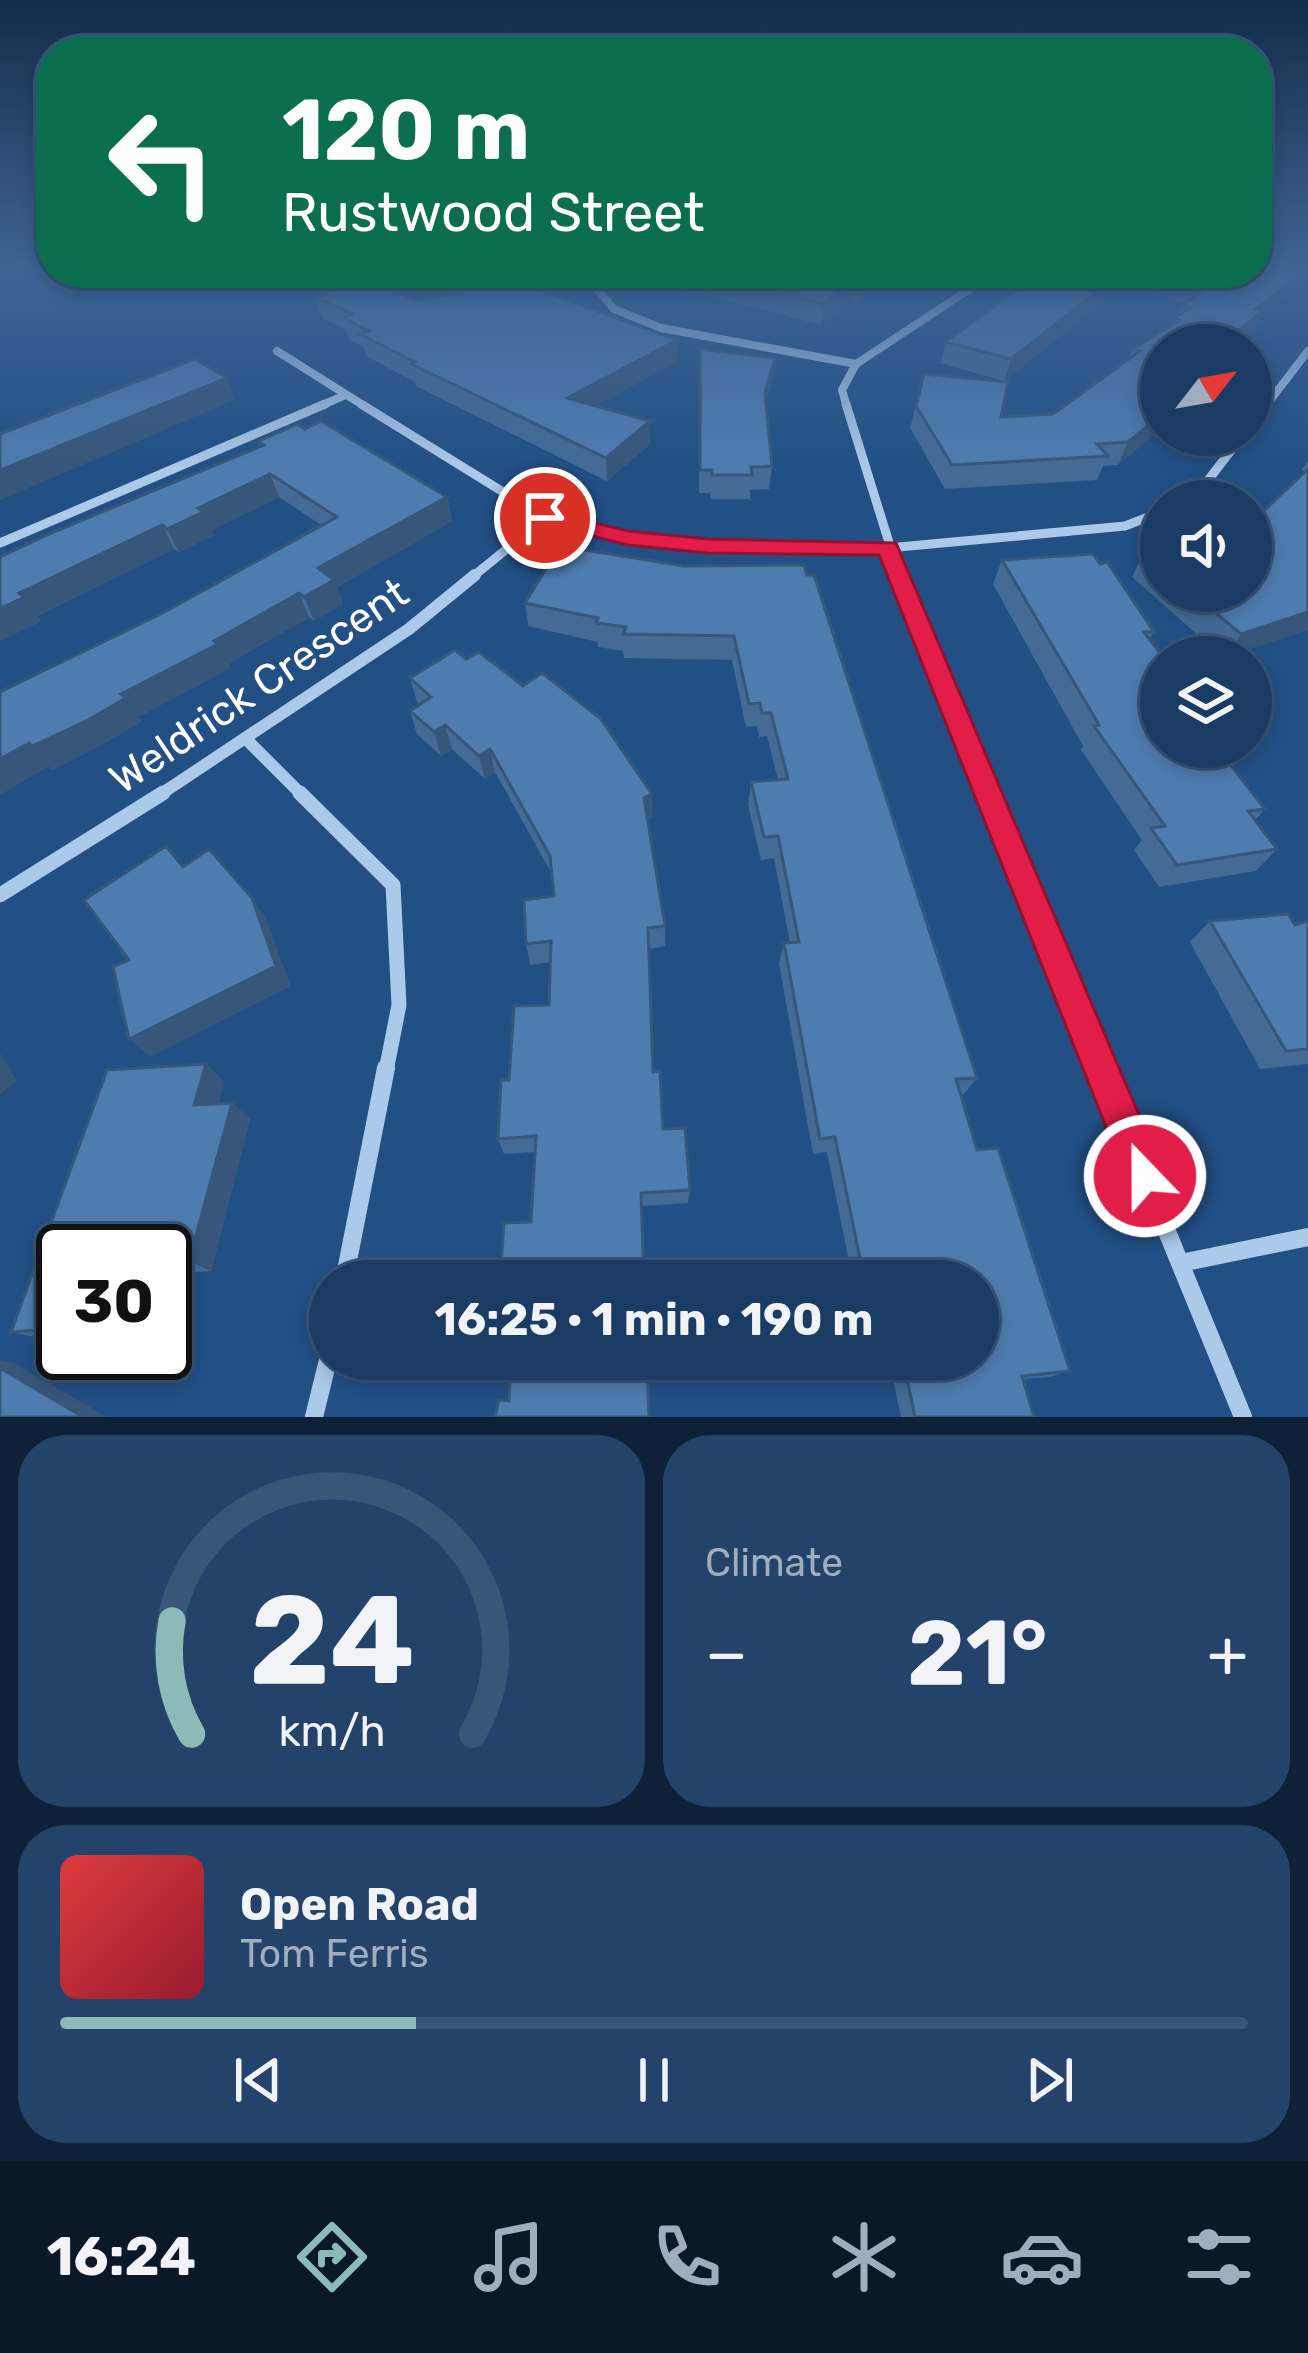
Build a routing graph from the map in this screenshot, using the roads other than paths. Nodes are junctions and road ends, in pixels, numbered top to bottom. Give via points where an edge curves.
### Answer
1 (700, 335) edge
2 (900, 335) edge
3 (1308, 350) edge
4 (277, 351) dead end
5 (856, 364) junction
6 (343, 396) junction
7 (1272, 397) edge
8 (1227, 456) edge
9 (1209, 480) edge
10 (545, 518) junction
11 (1140, 520) edge
12 (0, 543) edge
13 (888, 548) junction
14 (247, 740) junction
15 (0, 895) edge
16 (1308, 1237) edge
17 (348, 1260) edge
18 (1181, 1263) junction
19 (323, 1380) edge
20 (314, 1417) edge
21 (1243, 1417) edge

1 - 5 street
2 - 5 street
3 - 7 street
4 - 6 street
5 - 13 street via 842,390
6 - 10 street
6 - 12 street
8 - 9 street
10 - 13 street via 708,546
10 - 14 street, Weldrick Crescent via 409,629
11 - 13 street
13 - 18 street
14 - 15 street, Weldrick Crescent
14 - 17 street via 393,885 399,1005
16 - 18 street
18 - 21 street
19 - 20 street

